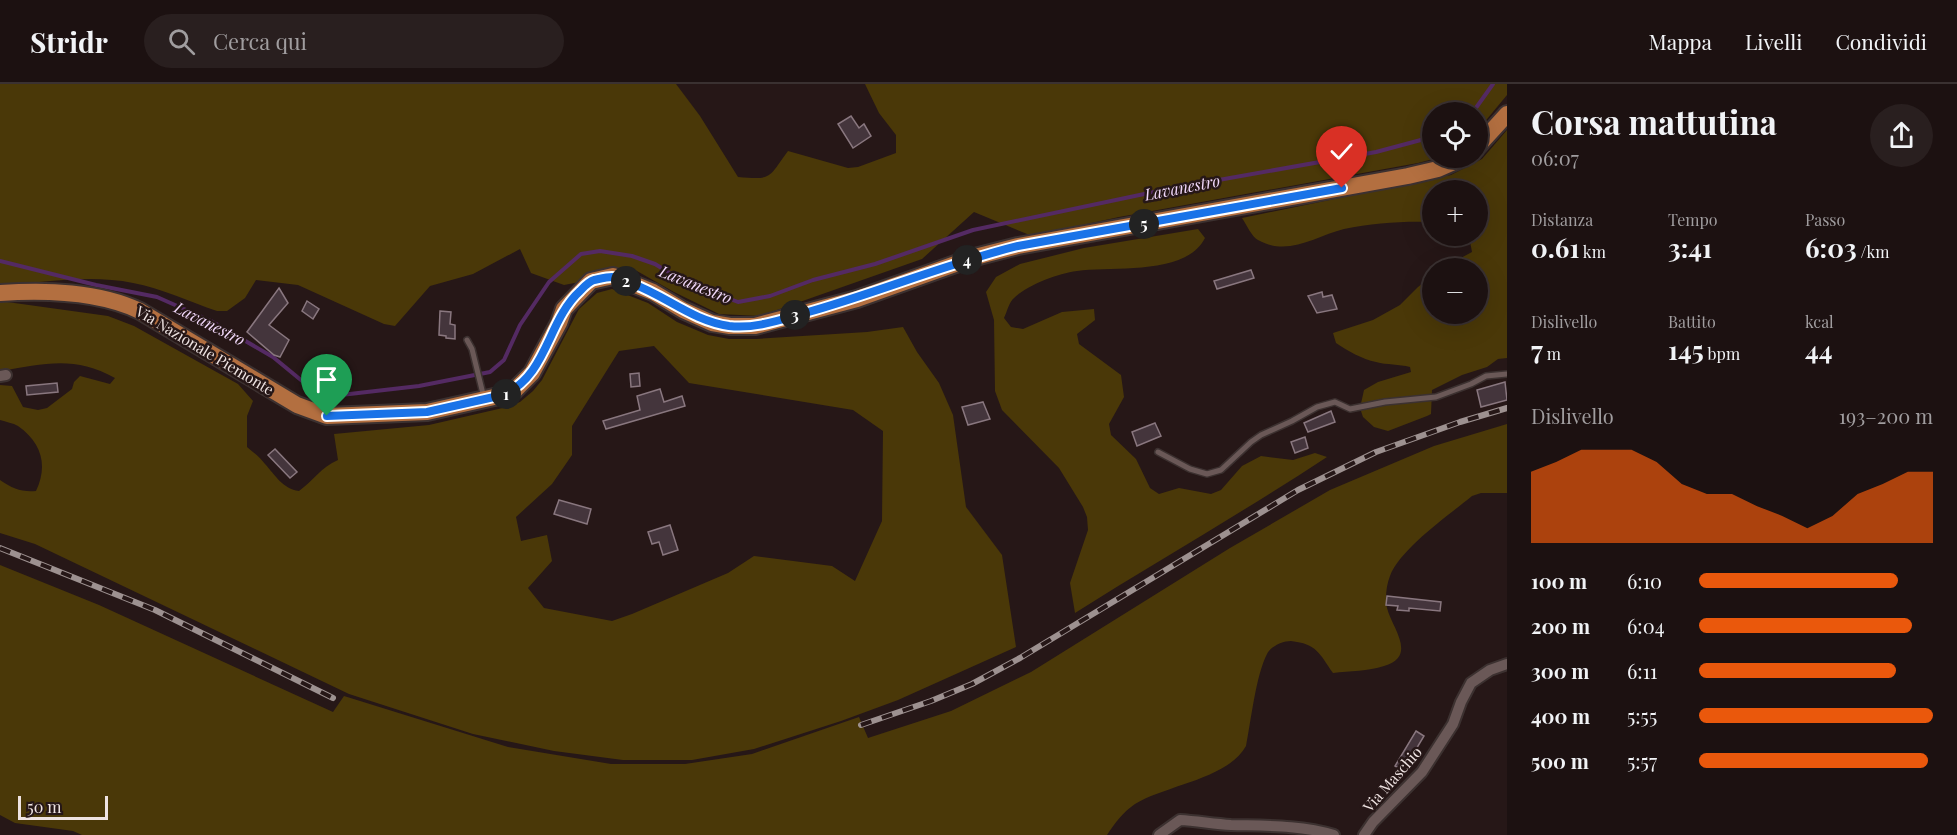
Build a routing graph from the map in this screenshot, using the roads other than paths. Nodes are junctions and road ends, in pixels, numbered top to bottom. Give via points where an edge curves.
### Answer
1 (1507, 114) edge
2 (1488, 135) edge
3 (1440, 168) edge
4 (0, 293) edge
5 (467, 340) dead end
6 (1507, 374) edge
7 (484, 397) junction
8 (1158, 453) dead end
9 (1507, 664) edge
10 (1159, 835) edge
11 (1334, 835) edge
12 (1364, 835) edge

1 - 2 main road
3 - 7 main road, Via Nazionale Piemonte via 1007,249 857,298 754,326 712,323 613,276 591,281 564,309 524,383 503,395
4 - 7 main road, Via Nazionale Piemonte via 32,291 125,303 297,405 327,416 427,412
5 - 7 lane
6 - 8 lane via 1486,376 1436,397 1350,409 1335,402 1317,407 1260,435 1221,470 1207,474
9 - 12 street, Via Maschio via 1471,683 1453,724 1422,772
10 - 11 street via 1180,820 1280,826

